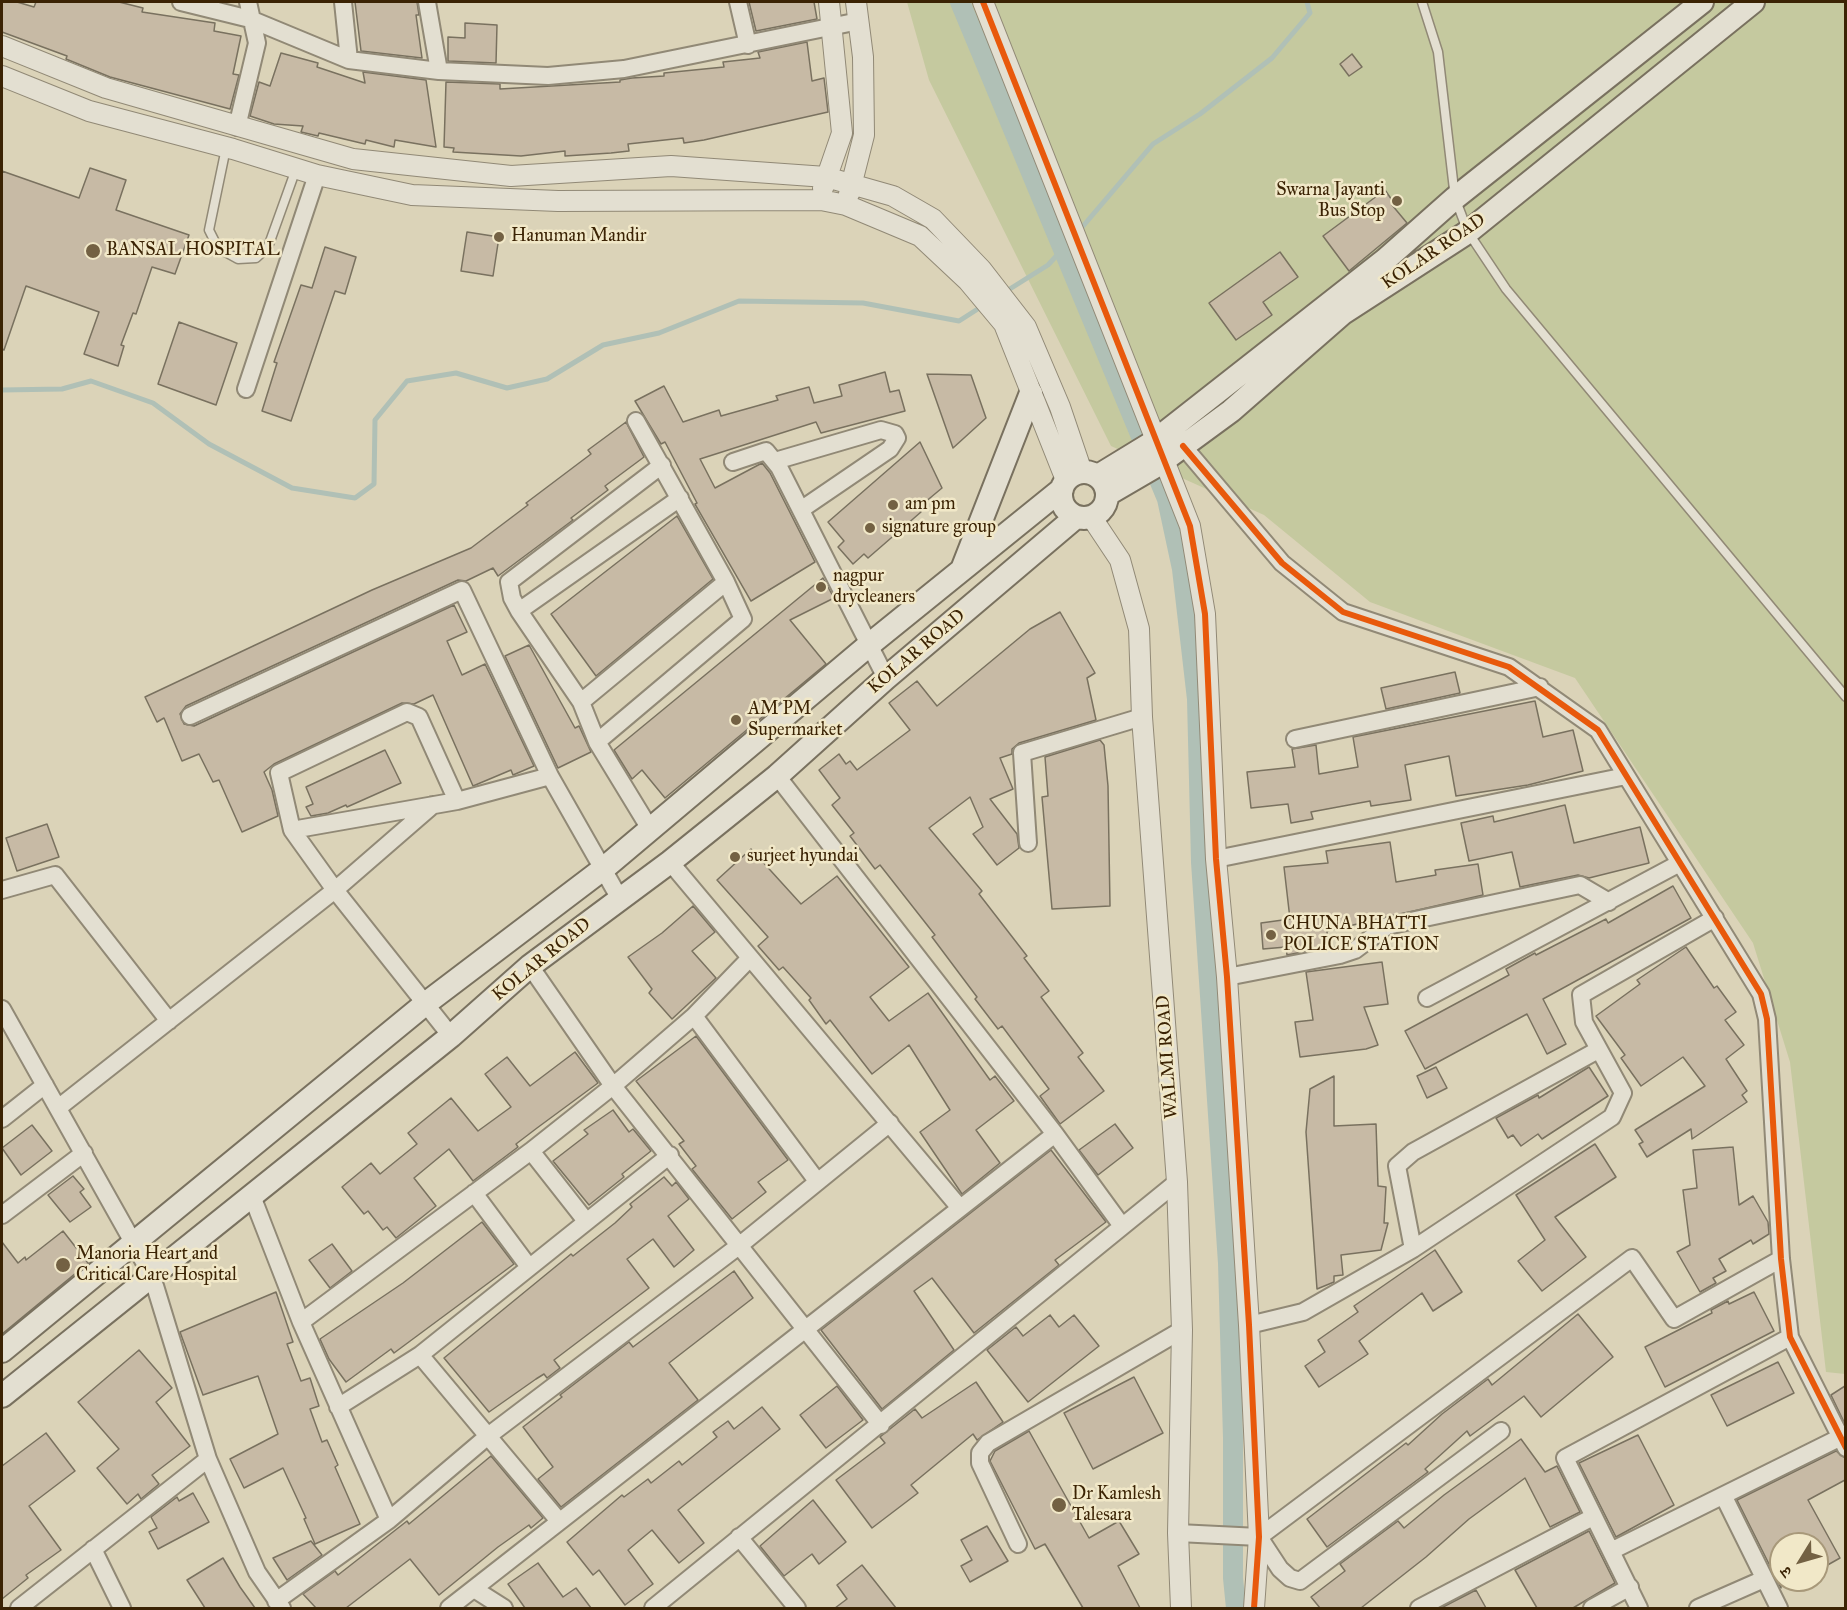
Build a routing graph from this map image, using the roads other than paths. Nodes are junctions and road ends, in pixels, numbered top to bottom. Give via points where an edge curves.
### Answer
1 (181, 2) edge
2 (248, 2) edge
3 (343, 2) edge
4 (427, 2) edge
5 (738, 2) edge
6 (829, 2) edge
7 (983, 2) edge
8 (1422, 2) edge
9 (1702, 2) edge
10 (1753, 2) edge
11 (858, 11) edge
12 (250, 19) junction
13 (833, 28) junction
14 (748, 45) junction
15 (2, 46) edge
16 (350, 60) junction
17 (439, 71) junction
18 (2, 76) edge
19 (237, 127) junction
20 (226, 148) junction
21 (296, 169) junction
22 (317, 176) junction
23 (826, 177) junction
24 (851, 183) junction
25 (1455, 198) junction
26 (821, 200) junction
27 (846, 205) junction
28 (1468, 232) junction
29 (974, 275) junction
30 (246, 389) dead end
31 (1031, 393) junction
32 (636, 421) dead end
33 (1183, 446) junction
34 (1157, 452) junction
35 (775, 461) junction
36 (733, 462) dead end
37 (662, 465) junction
38 (1094, 480) junction
39 (680, 498) junction
40 (802, 508) junction
41 (1084, 518) junction
42 (962, 568) junction
43 (726, 582) junction
44 (519, 611) junction
45 (869, 645) junction
46 (886, 678) junction
47 (1540, 687) junction
48 (1845, 697) edge
49 (581, 702) junction
50 (190, 716) dead end
51 (1142, 717) junction
52 (1295, 739) dead end
53 (597, 742) junction
54 (549, 776) junction
55 (777, 776) junction
56 (1626, 776) junction
57 (457, 801) junction
58 (434, 805) junction
59 (650, 829) junction
60 (292, 830) junction
61 (1028, 843) dead end
62 (1216, 859) junction
63 (670, 862) junction
64 (1680, 863) junction
65 (603, 869) junction
66 (2, 890) edge
67 (335, 890) junction
68 (620, 899) junction
69 (1609, 902) junction
70 (1715, 918) junction
71 (750, 958) junction
72 (530, 966) junction
73 (1227, 977) junction
74 (1427, 998) dead end
75 (426, 1004) junction
76 (2, 1009) edge
77 (694, 1016) junction
78 (169, 1021) junction
79 (452, 1036) junction
80 (1598, 1050) junction
81 (45, 1085) junction
82 (613, 1086) junction
83 (58, 1108) junction
84 (2, 1119) edge
85 (890, 1123) junction
86 (1055, 1134) junction
87 (531, 1151) junction
88 (84, 1153) junction
89 (670, 1155) junction
90 (817, 1181) junction
91 (1177, 1182) junction
92 (474, 1193) junction
93 (252, 1196) junction
94 (960, 1208) junction
95 (2, 1215) edge
96 (586, 1221) junction
97 (1122, 1226) junction
98 (134, 1242) junction
99 (740, 1245) junction
100 (1413, 1249) junction
101 (1781, 1259) junction
102 (529, 1266) junction
103 (152, 1276) junction
104 (301, 1322) junction
105 (1249, 1325) junction
106 (806, 1329) junction
107 (1182, 1330) junction
108 (1790, 1337) junction
109 (2, 1350) edge
110 (420, 1354) junction
111 (2, 1396) edge
112 (338, 1407) junction
113 (881, 1425) junction
114 (1501, 1431) dead end
115 (488, 1436) junction
116 (1842, 1443) edge
117 (208, 1459) junction
118 (1724, 1497) junction
119 (1593, 1517) junction
120 (389, 1520) junction
121 (559, 1521) junction
122 (1178, 1533) junction
123 (739, 1537) junction
124 (1259, 1537) junction
125 (1018, 1544) dead end
126 (93, 1550) junction
127 (1611, 1551) junction
128 (1764, 1579) junction
129 (1630, 1587) junction
130 (474, 1589) junction
131 (279, 1605) edge
132 (19, 1608) edge
133 (122, 1608) edge
134 (449, 1608) edge
135 (504, 1608) edge
136 (653, 1608) edge
137 (797, 1608) edge
138 (1180, 1608) edge
139 (1254, 1608) edge
140 (1419, 1608) edge
141 (1592, 1608) edge
142 (1639, 1608) edge
143 (1698, 1608) edge
144 (1779, 1608) edge

1 - 12 street
2 - 12 street
3 - 16 street
4 - 17 street
5 - 14 street
6 - 13 street
7 - 34 street
8 - 25 lane via 1438,52
9 - 25 main road, KOLAR ROAD
10 - 28 main road, KOLAR ROAD
11 - 13 street
11 - 24 street via 864,135
12 - 16 street
12 - 19 street via 257,43
13 - 14 street
13 - 23 street via 842,133
14 - 17 street via 624,69 548,76
15 - 19 street via 106,88
16 - 17 street
18 - 20 street via 89,111
19 - 23 street via 353,159 511,176 670,166
20 - 21 street
20 - 21 lane via 209,230 218,248 238,259 251,260 268,247
21 - 22 street
22 - 26 street via 412,195 486,200
22 - 30 street
23 - 24 street
23 - 26 street
24 - 27 street
24 - 29 street via 893,196 933,219
25 - 28 lane
25 - 34 main road, KOLAR ROAD
26 - 27 street
27 - 29 street via 920,236
28 - 33 main road, KOLAR ROAD via 1343,314 1231,411
28 - 48 lane via 1506,289
29 - 31 street via 1004,324
29 - 38 street via 1026,327
31 - 38 street
31 - 42 main road
32 - 37 street
33 - 34 main road, KOLAR ROAD
33 - 47 street via 1282,563 1343,612 1509,666
34 - 38 main road, KOLAR ROAD
34 - 62 street via 1190,526 1204,614
35 - 36 street via 766,451
35 - 40 street
35 - 40 street via 881,430 895,434 897,438 890,449
37 - 39 street
37 - 44 street via 514,576 509,582
38 - 41 main road, KOLAR ROAD via 1106,505
38 - 41 main road via 1064,506
38 - 42 main road, KOLAR ROAD
39 - 43 street
39 - 44 street
40 - 45 street
41 - 46 main road, KOLAR ROAD via 1053,537
41 - 51 street, WALMI ROAD via 1120,560 1139,629
42 - 45 main road, KOLAR ROAD
43 - 49 street
43 - 53 street via 742,614 741,624
44 - 49 street
45 - 46 street
45 - 59 main road, KOLAR ROAD
46 - 55 main road, KOLAR ROAD
47 - 52 street
47 - 56 street via 1598,730
49 - 53 street
50 - 54 street via 462,590
51 - 61 street via 1022,753
51 - 91 street, WALMI ROAD
53 - 59 street
54 - 57 street
54 - 65 street
55 - 63 main road, KOLAR ROAD
55 - 86 street
56 - 62 street
56 - 64 street
57 - 58 street
57 - 60 street via 419,717 407,712 279,773
58 - 60 street
58 - 67 street
59 - 63 main road
59 - 65 main road, KOLAR ROAD
60 - 67 street
62 - 73 street
63 - 68 main road, KOLAR ROAD
63 - 71 street
64 - 69 street
64 - 70 street
65 - 68 street
65 - 75 main road, KOLAR ROAD
66 - 78 street via 55,875
67 - 75 street
67 - 78 street
68 - 72 main road, KOLAR ROAD
69 - 73 street via 1580,885 1388,926 1355,950 1340,955
69 - 74 street
70 - 80 street via 1581,995 1584,1022
70 - 101 street via 1761,994 1767,1019
71 - 77 street
71 - 85 street
72 - 79 main road, KOLAR ROAD
72 - 82 street
73 - 105 street
75 - 79 street
75 - 98 main road, KOLAR ROAD
76 - 81 street
77 - 82 street
77 - 90 street
78 - 83 street
79 - 93 main road, KOLAR ROAD
80 - 100 street via 1623,1093 1612,1117
80 - 100 street via 1413,1152 1397,1166
81 - 83 street
81 - 84 street
82 - 87 street
82 - 89 street
83 - 88 street
85 - 90 street
85 - 94 street
86 - 94 street
86 - 97 street
87 - 92 street
87 - 96 street
88 - 95 street
88 - 98 street
89 - 96 street
89 - 99 street
90 - 99 street
91 - 97 street
91 - 107 street, WALMI ROAD
92 - 102 street
92 - 104 street
93 - 103 main road, KOLAR ROAD
93 - 104 street
94 - 106 street
96 - 102 street
97 - 113 street
98 - 103 street
98 - 109 main road, KOLAR ROAD
99 - 106 street
99 - 115 street
100 - 105 street via 1303,1312
101 - 108 street
101 - 124 street via 1674,1319 1632,1258
102 - 110 street
103 - 111 main road, KOLAR ROAD
103 - 117 street
104 - 112 street
105 - 124 street
106 - 113 street
106 - 121 street
107 - 122 street, WALMI ROAD
107 - 125 street via 988,1443 980,1453 980,1463
108 - 116 street
108 - 119 street via 1566,1458
110 - 112 street
110 - 115 street
112 - 120 street
113 - 123 street
114 - 124 street via 1300,1581 1280,1569
115 - 120 street
115 - 121 street
116 - 118 street
117 - 126 street
117 - 131 street via 257,1572
118 - 127 street
118 - 128 street
119 - 127 street
119 - 140 street
120 - 131 street
121 - 130 street
122 - 124 street
122 - 138 street, WALMI ROAD
123 - 136 street
123 - 137 street
124 - 139 street
126 - 132 street
126 - 133 street
127 - 129 street
128 - 143 street
128 - 144 street
129 - 141 street
129 - 142 street
130 - 134 street
130 - 135 street

